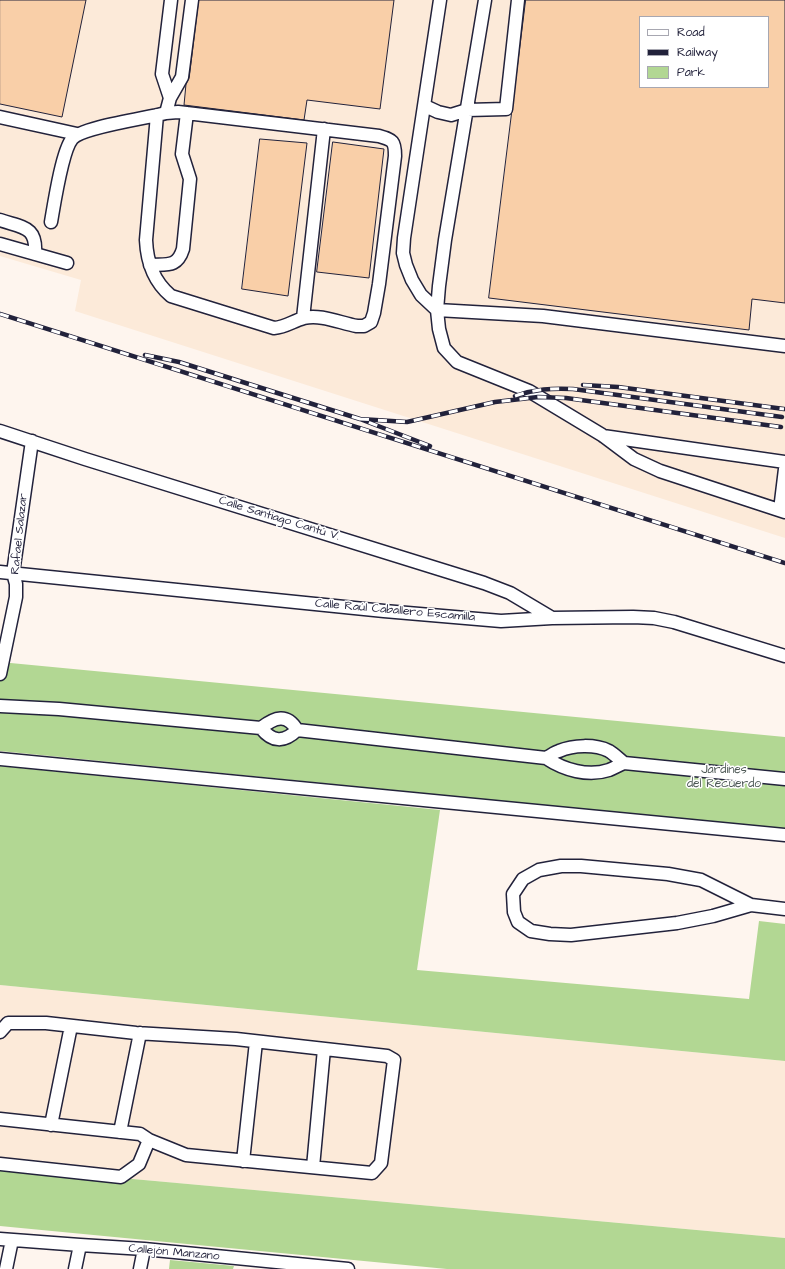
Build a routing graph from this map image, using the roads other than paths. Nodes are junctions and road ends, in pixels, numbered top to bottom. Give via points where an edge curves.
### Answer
1 (171, 0) edge
2 (192, 0) edge
3 (440, 0) edge
4 (485, 0) edge
5 (518, 0) edge
6 (170, 98) junction
7 (425, 106) junction
8 (467, 110) junction
9 (187, 113) junction
10 (162, 114) junction
11 (0, 117) edge
12 (324, 129) junction
13 (77, 134) junction
14 (0, 220) edge
15 (51, 222) dead end
16 (0, 244) edge
17 (35, 254) junction
18 (67, 263) dead end
19 (150, 265) junction
20 (437, 310) junction
21 (303, 318) junction
22 (785, 346) edge
23 (0, 431) edge
24 (602, 435) junction
25 (32, 441) junction
26 (785, 462) edge
27 (785, 475) edge
28 (783, 511) edge
29 (0, 572) edge
30 (13, 573) junction
31 (552, 618) junction
32 (785, 656) edge
33 (0, 674) edge
34 (0, 706) edge
35 (261, 728) junction
36 (297, 730) junction
37 (546, 758) junction
38 (0, 759) edge
39 (624, 763) junction
40 (785, 779) edge
41 (785, 835) edge
42 (751, 905) junction
43 (785, 909) edge
44 (4, 1022) edge
45 (71, 1026) junction
46 (0, 1032) edge
47 (140, 1033) junction
48 (256, 1042) junction
49 (324, 1049) junction
50 (0, 1119) edge
51 (50, 1125) junction
52 (120, 1132) junction
53 (149, 1140) junction
54 (243, 1161) junction
55 (0, 1164) edge
56 (313, 1167) junction
57 (6, 1239) edge
58 (80, 1245) junction
59 (144, 1249) junction
60 (271, 1266) edge
61 (335, 1268) edge
62 (6, 1269) edge
63 (75, 1269) edge
64 (140, 1269) edge
65 (348, 1269) edge

1 - 6 street via 162,74
2 - 6 street via 182,78
3 - 7 street
4 - 8 street
5 - 8 street via 506,109
6 - 10 street
7 - 8 street via 451,115
7 - 20 street via 403,253 412,280 421,295
8 - 20 street via 445,240
9 - 10 street
9 - 12 street
9 - 19 street via 182,154 190,179 183,249 180,258 174,263
10 - 13 street
10 - 19 street via 146,240 146,253
11 - 13 street
12 - 21 street
12 - 21 street via 379,136 390,140 395,145 395,156 379,284 371,322 357,326 322,318
13 - 15 street via 71,139 65,152
14 - 17 street via 28,230 36,242
16 - 17 street
17 - 18 street
19 - 21 street via 162,288 171,296 274,328
20 - 22 street via 543,316
20 - 24 street via 444,348 457,362 529,391
23 - 25 street, Calle Santiago Cantú V.
24 - 26 street
24 - 28 street via 634,459 660,471
25 - 30 street, Rafael Salazar
25 - 31 street, Calle Santiago Cantú V. via 484,583 510,593
27 - 28 street
29 - 30 street, Calle Raúl Caballero Escamilla
30 - 31 street, Calle Raúl Caballero Escamilla via 501,621
30 - 33 street, Rafael Salazar via 16,596
31 - 32 street, Calle Raúl Caballero Escamilla via 654,618
34 - 35 street
35 - 36 street via 266,734 280,739 287,738
35 - 36 street via 272,719 281,718 288,720
36 - 37 street
37 - 39 street via 567,769 596,773
37 - 39 street via 571,747 586,747 609,751
38 - 41 street
39 - 40 street
42 - 42 street via 701,880 668,874 581,866 539,870 523,879 514,894 514,912 518,922 531,931 571,935 677,923
42 - 43 street
44 - 45 street
44 - 46 street
45 - 47 street
45 - 51 street
47 - 48 street
47 - 52 street
48 - 49 street
48 - 54 street
49 - 56 street
49 - 56 street via 387,1056 394,1060 381,1163 372,1172
50 - 51 street
51 - 52 street
52 - 53 street via 140,1134
53 - 54 street via 186,1155
53 - 55 street via 139,1164 121,1177
54 - 56 street
57 - 58 street, Callejón Manzano
57 - 62 street
58 - 59 street, Callejón Manzano
58 - 63 street
59 - 60 street, Callejón Manzano
59 - 64 street
60 - 61 street, Callejón Manzano
61 - 65 street, Callejón Manzano

